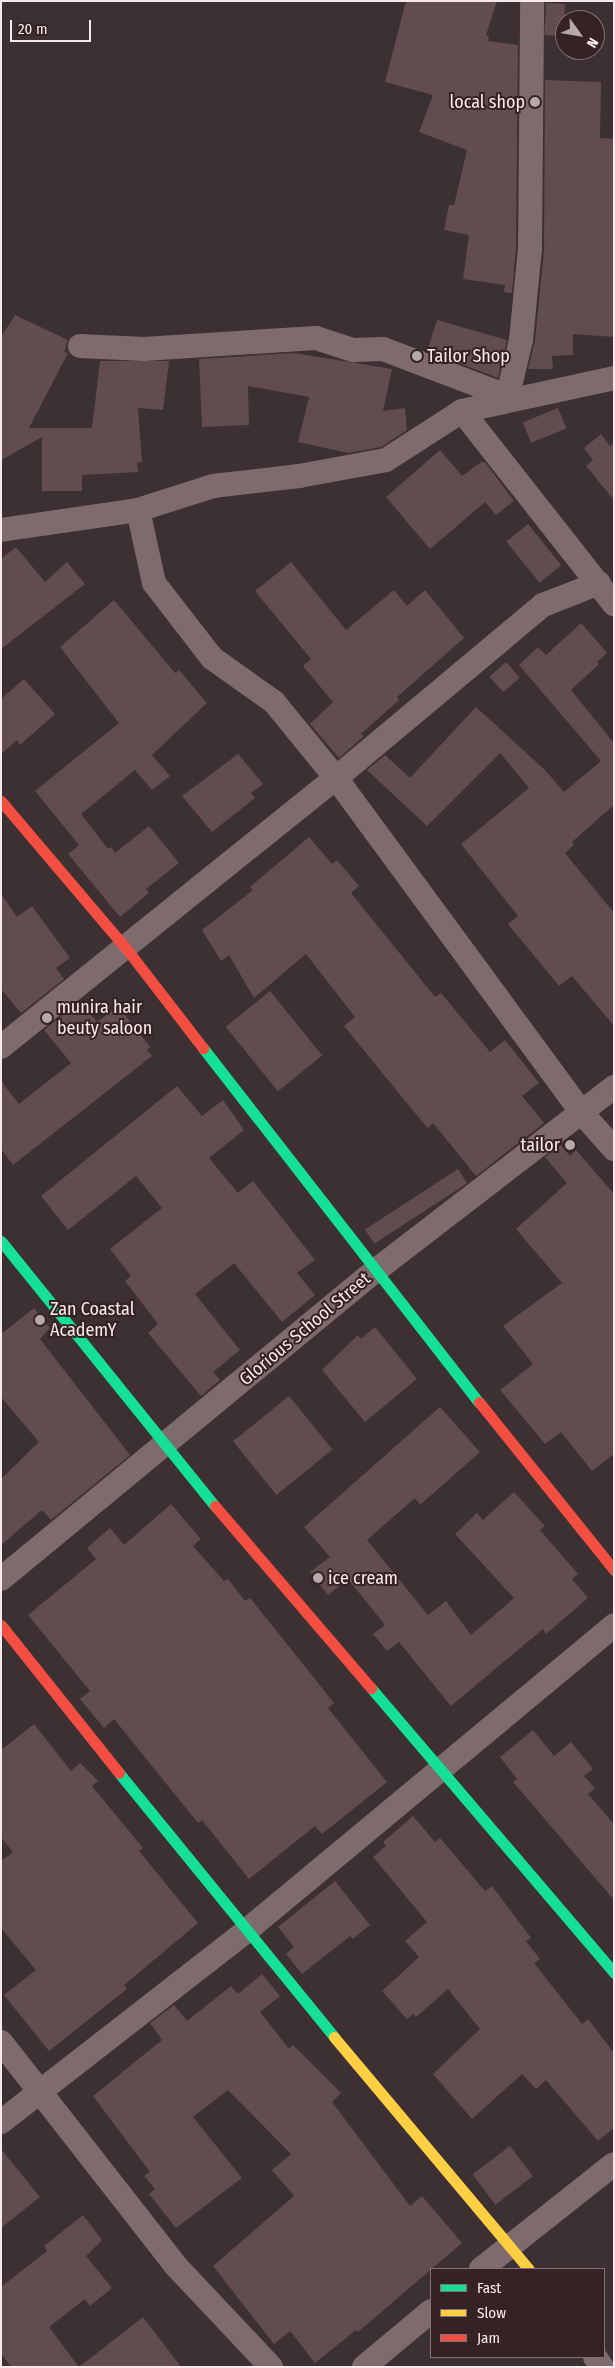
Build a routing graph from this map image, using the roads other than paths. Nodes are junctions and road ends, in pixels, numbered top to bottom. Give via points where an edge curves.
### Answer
1 (532, 1) edge
2 (80, 346) dead end
3 (614, 378) edge
4 (507, 399) junction
5 (462, 411) junction
6 (138, 510) junction
7 (1, 530) edge
8 (598, 583) junction
9 (614, 604) edge
10 (336, 778) junction
11 (1, 801) edge
12 (125, 947) junction
13 (1, 1048) edge
14 (614, 1087) edge
15 (581, 1112) junction
16 (614, 1149) edge
17 (1, 1241) edge
18 (375, 1271) junction
19 (164, 1446) junction
20 (614, 1570) edge
21 (1, 1578) edge
22 (1, 1625) edge
23 (614, 1625) edge
24 (438, 1770) junction
25 (246, 1931) junction
26 (614, 1973) edge
27 (1, 2042) edge
28 (41, 2090) junction
29 (1, 2122) edge
30 (614, 2164) edge
31 (510, 2245) junction
32 (482, 2268) edge
33 (528, 2268) edge
34 (430, 2311) edge
35 (271, 2367) edge
36 (364, 2367) edge

1 - 4 street via 530,249 521,340
2 - 4 street via 144,349 316,338 354,350 383,349
3 - 4 street
4 - 5 street
5 - 6 street via 386,460 299,476 213,486
5 - 8 street
6 - 7 street
6 - 10 street via 154,583 212,658 274,702
8 - 9 street
8 - 10 street via 543,605
10 - 12 street
10 - 15 street
11 - 12 street
12 - 13 street
12 - 18 street
14 - 15 street, Glorious School Street
15 - 16 street
15 - 18 street, Glorious School Street
17 - 19 street
18 - 19 street, Glorious School Street
18 - 20 street
19 - 21 street, Glorious School Street
19 - 24 street
22 - 25 street
23 - 24 street
24 - 25 street
24 - 26 street
25 - 28 street
25 - 31 street
27 - 28 street
28 - 29 street
28 - 35 street via 175,2266
30 - 31 street
31 - 32 street
31 - 33 street
34 - 36 street

